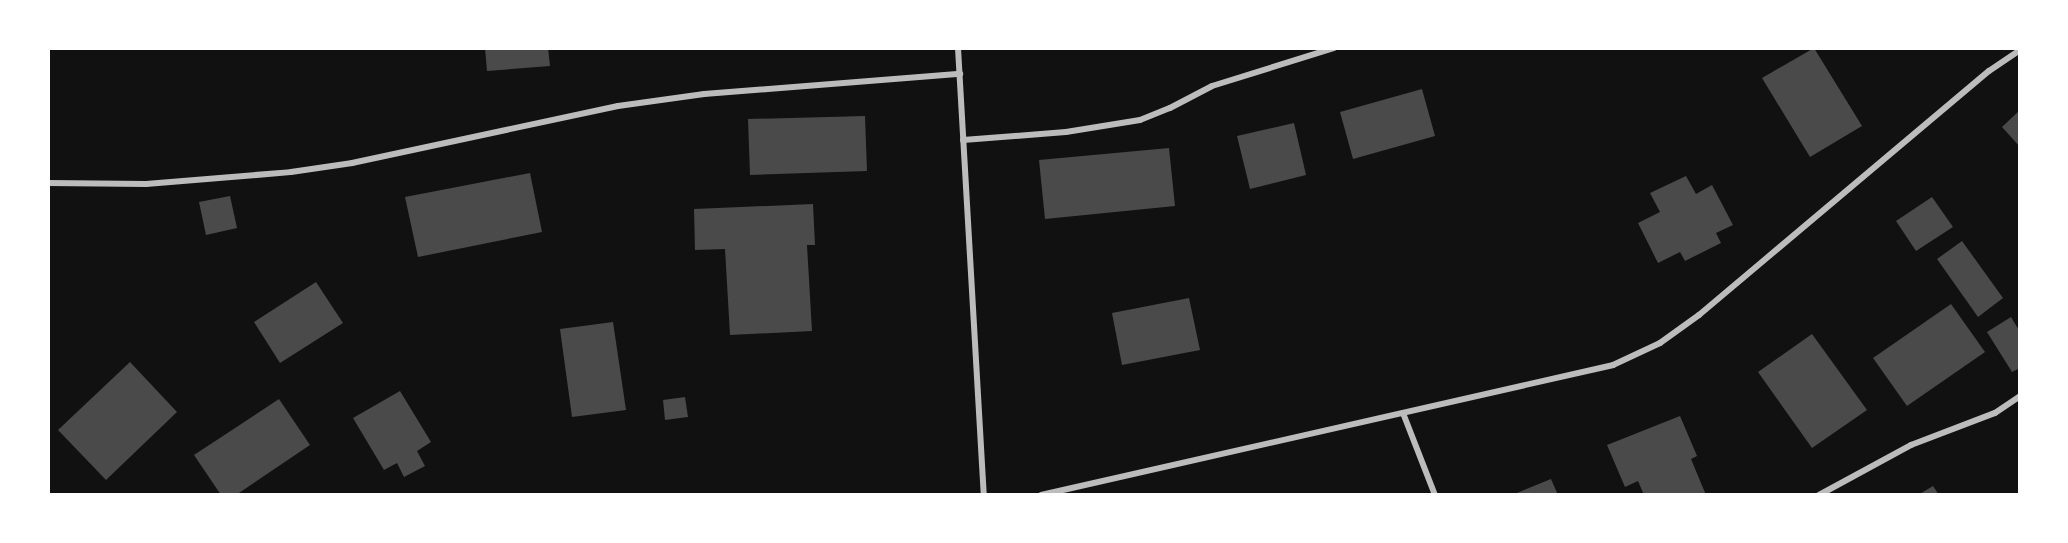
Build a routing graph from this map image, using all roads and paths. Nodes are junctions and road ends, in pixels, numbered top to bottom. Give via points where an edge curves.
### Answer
1 (958, 48) edge
2 (1334, 48) edge
3 (2020, 50) edge
4 (960, 74) junction
5 (963, 140) junction
6 (48, 183) edge
7 (2020, 396) edge
8 (1403, 412) junction
9 (984, 495) edge
10 (1041, 495) edge
11 (1435, 495) edge
12 (1819, 495) edge

1 - 4 street
2 - 5 street via 1212,86 1140,120 1066,132
3 - 8 street via 1989,71 1699,315 1660,343 1613,365
4 - 5 street
4 - 6 street via 704,94 618,106 351,163 291,172 146,184
5 - 9 street
7 - 12 street via 1995,413 1911,445
8 - 10 street
8 - 11 street

